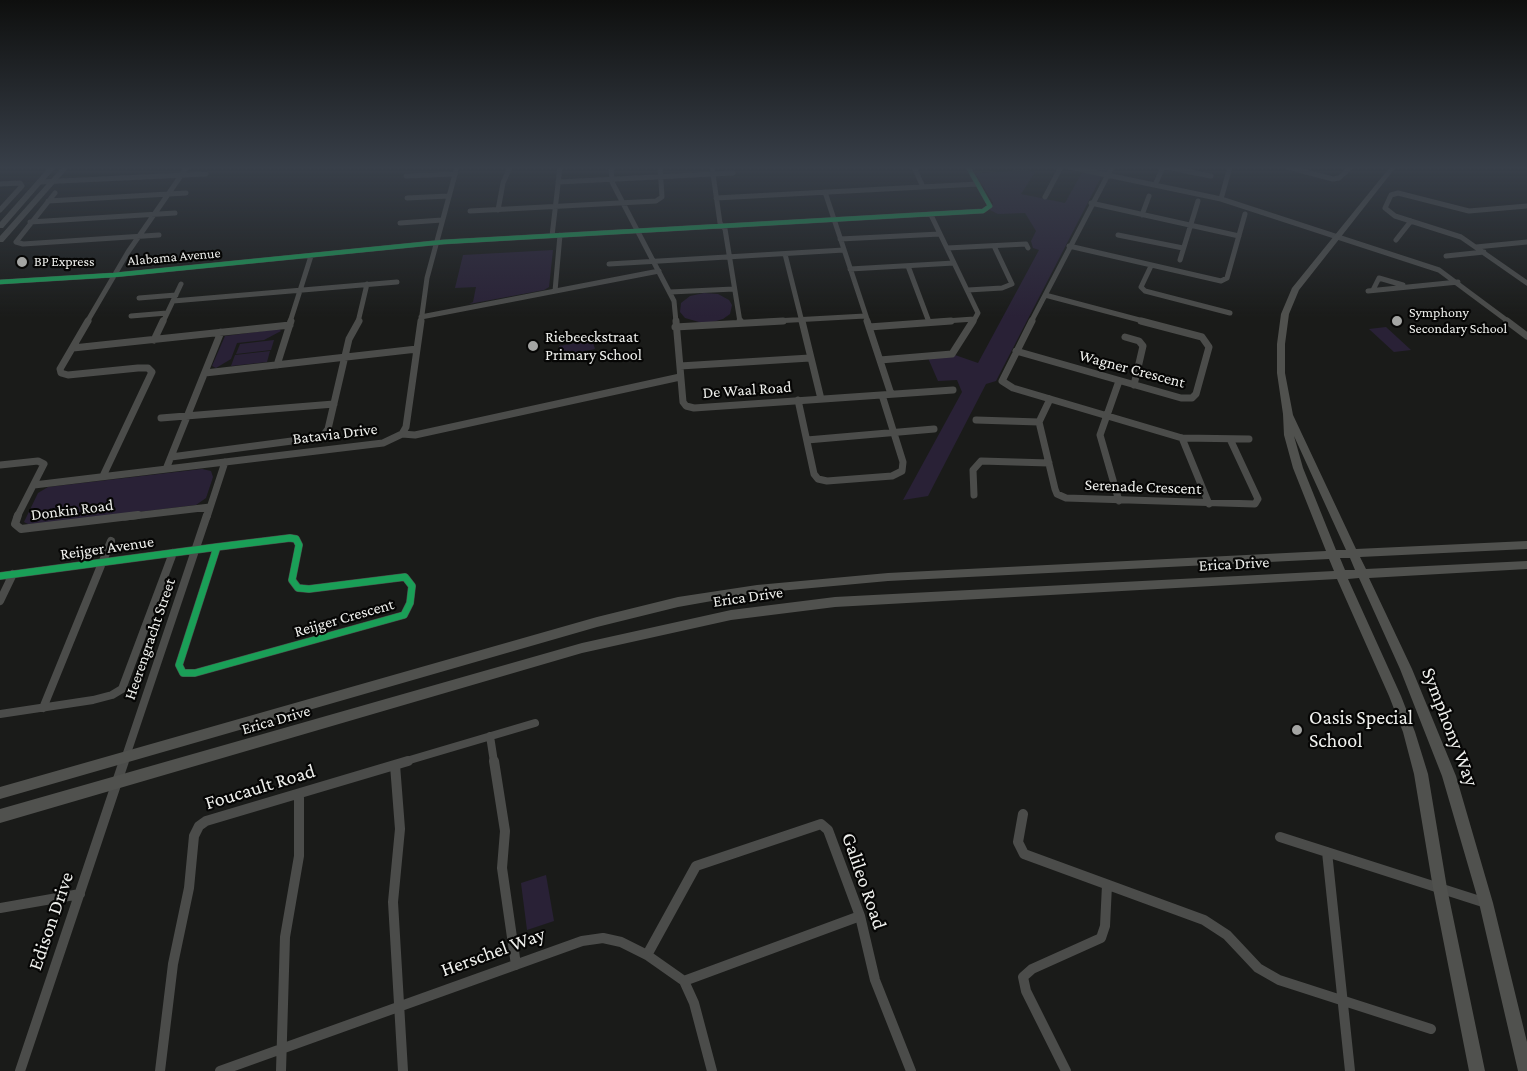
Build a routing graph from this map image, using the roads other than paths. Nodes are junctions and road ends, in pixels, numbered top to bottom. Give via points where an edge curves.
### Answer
1 (21, 217) edge
2 (34, 217) edge
3 (107, 217) edge
4 (151, 217) edge
5 (443, 217) edge
6 (554, 217) edge
7 (630, 217) edge
8 (721, 217) edge
9 (833, 217) edge
10 (893, 217) edge
11 (933, 217) edge
12 (1084, 217) edge
13 (1151, 217) edge
14 (1193, 217) edge
15 (1244, 217) edge
16 (1274, 217) edge
17 (1353, 217) edge
18 (1401, 217) edge
19 (442, 220) junction
20 (834, 220) junction
21 (1411, 221) junction
22 (30, 222) junction
23 (400, 223) dead end
24 (723, 226) junction
25 (1190, 226) junction
26 (637, 231) junction
27 (940, 234) junction
28 (159, 235) dead end
29 (560, 235) junction
30 (1118, 235) dead end
31 (552, 236) junction
32 (1239, 236) junction
33 (138, 237) junction
34 (1337, 237) junction
35 (840, 239) junction
36 (0, 240) edge
37 (1396, 240) dead end
38 (1527, 242) edge
39 (435, 244) junction
40 (994, 246) junction
41 (1069, 246) junction
42 (1476, 247) junction
43 (947, 248) junction
44 (1028, 248) dead end
45 (1183, 248) junction
46 (844, 250) junction
47 (1484, 252) junction
48 (786, 254) junction
49 (311, 256) junction
50 (1446, 256) dead end
51 (729, 257) junction
52 (1179, 260) dead end
53 (653, 261) junction
54 (954, 263) junction
55 (609, 264) dead end
56 (908, 266) junction
57 (1150, 266) junction
58 (850, 269) junction
59 (659, 271) junction
60 (114, 275) junction
61 (0, 282) edge
62 (397, 282) dead end
63 (1458, 282) junction
64 (1527, 283) edge
65 (181, 284) dead end
66 (368, 284) junction
67 (1407, 286) junction
68 (734, 289) junction
69 (968, 290) junction
70 (301, 291) junction
71 (555, 291) junction
72 (670, 292) junction
73 (1045, 295) junction
74 (139, 298) dead end
75 (174, 298) junction
76 (167, 313) junction
77 (1230, 313) dead end
78 (131, 316) dead end
79 (421, 316) junction
80 (866, 316) junction
81 (801, 319) junction
82 (974, 319) junction
83 (929, 322) junction
84 (740, 323) junction
85 (290, 325) junction
86 (675, 327) junction
87 (869, 327) junction
88 (1527, 329) edge
89 (1519, 330) junction
90 (221, 332) junction
91 (1527, 336) edge
92 (1125, 337) dead end
93 (154, 340) junction
94 (72, 348) junction
95 (417, 350) junction
96 (1016, 351) junction
97 (345, 357) junction
98 (810, 358) junction
99 (880, 360) junction
100 (277, 365) junction
101 (680, 366) junction
102 (205, 373) junction
103 (680, 377) junction
104 (1119, 381) junction
105 (1134, 385) junction
106 (952, 390) dead end
107 (891, 394) junction
108 (882, 395) junction
109 (820, 399) junction
110 (1050, 399) junction
111 (798, 400) junction
112 (334, 404) junction
113 (1288, 414) junction
114 (188, 415) junction
115 (1106, 415) junction
116 (161, 418) dead end
117 (976, 420) dead end
118 (1039, 422) junction
119 (934, 429) dead end
120 (894, 432) junction
121 (402, 434) junction
122 (1182, 438) junction
123 (1230, 439) junction
124 (1249, 439) dead end
125 (807, 440) junction
126 (171, 457) junction
127 (225, 462) junction
128 (1049, 463) junction
129 (0, 465) edge
130 (166, 469) junction
131 (103, 476) junction
132 (34, 485) junction
133 (974, 495) dead end
134 (1119, 501) junction
135 (1209, 504) junction
136 (210, 507) junction
137 (111, 541) dead end
138 (1527, 545) edge
139 (217, 547) junction
140 (195, 550) junction
141 (173, 553) junction
142 (1353, 554) junction
143 (1334, 556) junction
144 (102, 563) junction
145 (1527, 565) edge
146 (13, 574) junction
147 (1363, 574) junction
148 (1341, 575) junction
149 (0, 576) edge
150 (0, 601) edge
151 (42, 708) junction
152 (0, 714) edge
153 (535, 723) dead end
154 (490, 736) junction
155 (125, 758) junction
156 (395, 765) junction
157 (117, 782) junction
158 (0, 793) edge
159 (299, 794) junction
160 (1023, 814) dead end
161 (0, 816) edge
162 (1280, 837) dead end
163 (1327, 852) junction
164 (1107, 885) junction
165 (1440, 888) junction
166 (80, 894) junction
167 (1486, 903) junction
168 (0, 908) edge
169 (860, 916) junction
170 (647, 955) junction
171 (516, 965) junction
172 (684, 981) junction
173 (1342, 1000) junction
174 (398, 1007) junction
175 (1431, 1029) dead end
176 (282, 1049) junction
177 (20, 1071) edge
178 (160, 1071) edge
179 (220, 1071) edge
180 (281, 1071) edge
181 (403, 1071) edge
182 (712, 1071) edge
183 (911, 1071) edge
184 (1066, 1071) edge
185 (1350, 1071) edge
186 (1477, 1071) edge
187 (1526, 1071) edge

1 - 36 main road
2 - 22 street
3 - 22 street
4 - 33 street
5 - 19 street, Batavia Drive
6 - 31 street
7 - 26 street, De Waal Road
8 - 24 street
9 - 20 street
10 - 20 street, Alabama Avenue
11 - 27 street
12 - 41 street
13 - 25 street
14 - 25 street
15 - 32 street
16 - 34 street
17 - 34 main road, Symphony Way
18 - 21 street
19 - 23 street
19 - 39 street, Batavia Drive
20 - 24 street, Alabama Avenue
20 - 35 street
21 - 37 street
21 - 42 street via 1457,235
22 - 33 street via 16,242
24 - 26 street, Alabama Avenue
24 - 51 street
25 - 32 street
25 - 45 street
26 - 29 street, Alabama Avenue
26 - 53 street, De Waal Road
27 - 35 street
27 - 43 street
28 - 33 street
29 - 31 street, Alabama Avenue
29 - 71 street
30 - 45 street
31 - 39 street, Alabama Avenue
32 - 57 street via 1227,278
33 - 60 street
34 - 63 street via 1439,270
34 - 113 main road, Symphony Way via 1303,277 1285,314 1281,373
35 - 46 street
38 - 42 street
39 - 49 street, Alabama Avenue
39 - 79 street, Batavia Drive
40 - 43 street
40 - 44 street via 1026,244
40 - 69 street via 1012,284
41 - 57 street
41 - 73 street
42 - 47 street
43 - 54 street
45 - 52 street
46 - 48 street
46 - 58 street
47 - 50 street
47 - 64 street
48 - 51 street
48 - 81 street
49 - 60 street, Alabama Avenue
49 - 70 street
51 - 53 street
51 - 68 street
53 - 55 street
53 - 59 street, De Waal Road
54 - 56 street
54 - 69 street
56 - 58 street
56 - 83 street
57 - 77 street via 1141,287 1145,291
58 - 80 street
59 - 71 street
59 - 72 street, De Waal Road
60 - 61 street, Alabama Avenue
60 - 94 street
62 - 66 street
63 - 67 street
63 - 89 street
65 - 75 street
66 - 70 street
66 - 97 street
67 - 67 street via 1371,290 1377,279 1382,278
68 - 72 street
68 - 84 street
69 - 82 street via 978,313
70 - 75 street
70 - 85 street
71 - 79 street
72 - 86 street, De Waal Road
73 - 96 street
73 - 105 street, Wagner Crescent via 1196,334 1209,344 1192,398
74 - 75 street
75 - 76 street
76 - 78 street
76 - 93 street
79 - 95 street, Batavia Drive
80 - 81 street
80 - 87 street
81 - 84 street
81 - 98 street
82 - 83 street
82 - 99 street via 952,354
83 - 87 street
84 - 86 street
85 - 90 street
85 - 100 street
86 - 101 street, De Waal Road
87 - 99 street
88 - 89 street
89 - 91 street
90 - 93 street
90 - 102 street
92 - 105 street via 1143,346
93 - 94 street
94 - 131 street via 61,374 145,368 152,372
95 - 97 street
95 - 121 street, Batavia Drive
96 - 104 street, Wagner Crescent
96 - 110 street via 1002,381
97 - 100 street
97 - 112 street
98 - 101 street
98 - 109 street
99 - 107 street
100 - 102 street
101 - 103 street, De Waal Road
102 - 114 street
103 - 111 street, De Waal Road via 683,403 690,408
103 - 121 street via 415,435
104 - 105 street, Wagner Crescent
104 - 115 street
106 - 107 street, De Waal Road
107 - 108 street, De Waal Road
108 - 109 street, De Waal Road
108 - 120 street
109 - 111 street, De Waal Road
110 - 115 street
110 - 118 street
111 - 125 street
112 - 114 street
112 - 126 street, Batavia Drive via 328,429 314,440
113 - 142 main road, Symphony Way
113 - 143 main road, Symphony Way via 1298,468
114 - 116 street
114 - 126 street
115 - 122 street
115 - 134 street via 1100,435
117 - 118 street
118 - 128 street, Serenade Crescent
119 - 120 street
120 - 125 street
120 - 125 street via 904,467 891,476 821,480 814,474
121 - 127 street, Batavia Drive via 382,443
122 - 123 street
122 - 135 street
123 - 124 street
123 - 135 street, Serenade Crescent via 1257,502 1251,506
126 - 130 street
127 - 130 street, Batavia Drive
127 - 136 street, Heerengracht Street
128 - 133 street via 981,461 973,470
128 - 134 street, Serenade Crescent via 1055,489 1061,496
129 - 132 street, Donkin Road via 43,462
130 - 131 street, Batavia Drive
131 - 132 street, Batavia Drive
132 - 136 street, Donkin Road via 15,521 19,528
134 - 135 street, Serenade Crescent
136 - 140 street, Heerengracht Street
137 - 144 street
138 - 142 main road, Erica Drive
139 - 139 street, Reijger Crescent via 179,665 183,673 385,622 404,615 410,603 412,586 405,577 298,588 292,579 299,545 293,538
139 - 140 street, Reijger Avenue
140 - 141 street, Reijger Avenue
140 - 155 street, Heerengracht Street
141 - 144 street, Reijger Avenue
141 - 151 street via 123,687 111,696
142 - 143 main road, Erica Drive
142 - 147 main road, Symphony Way
143 - 148 main road, Symphony Way
143 - 155 main road, Erica Drive via 888,577 757,589 678,602
144 - 146 street, Reijger Avenue
144 - 151 street
145 - 147 main road, Erica Drive
146 - 149 street, Reijger Avenue
146 - 150 street
147 - 148 main road, Erica Drive
147 - 167 main road, Symphony Way via 1436,741
148 - 157 main road, Erica Drive via 835,602 710,619 582,648
148 - 165 main road, Symphony Way via 1409,732 1421,774
151 - 152 street
153 - 154 street, Foucault Road
154 - 156 street, Foucault Road
154 - 171 street via 505,831 502,868
155 - 157 street, Heerengracht Street
155 - 158 main road, Erica Drive
156 - 159 street, Foucault Road
156 - 174 street via 400,830 393,902
157 - 161 main road, Erica Drive
157 - 166 street, Edison Drive
159 - 176 street via 298,856 285,937
159 - 178 street, Foucault Road via 206,821 195,832
160 - 164 street via 1018,842 1024,854
162 - 163 street
163 - 165 street
163 - 173 street
164 - 173 street via 1204,920 1227,934 1268,975
164 - 184 street via 1101,938 1032,969 1023,977 1026,991
165 - 167 street
165 - 186 main road, Symphony Way
166 - 168 street
166 - 177 street, Edison Drive
167 - 187 main road, Symphony Way
169 - 170 street, Galileo Road via 828,830 817,824 696,866
169 - 172 street
169 - 183 street, Galileo Road via 875,980
170 - 171 street, Herschel Way via 621,942 596,938
170 - 172 street, Herschel Way
171 - 174 street, Herschel Way
172 - 182 street via 694,1003
173 - 175 street
173 - 185 street
174 - 176 street, Herschel Way
174 - 181 street
176 - 179 street, Herschel Way
176 - 180 street

